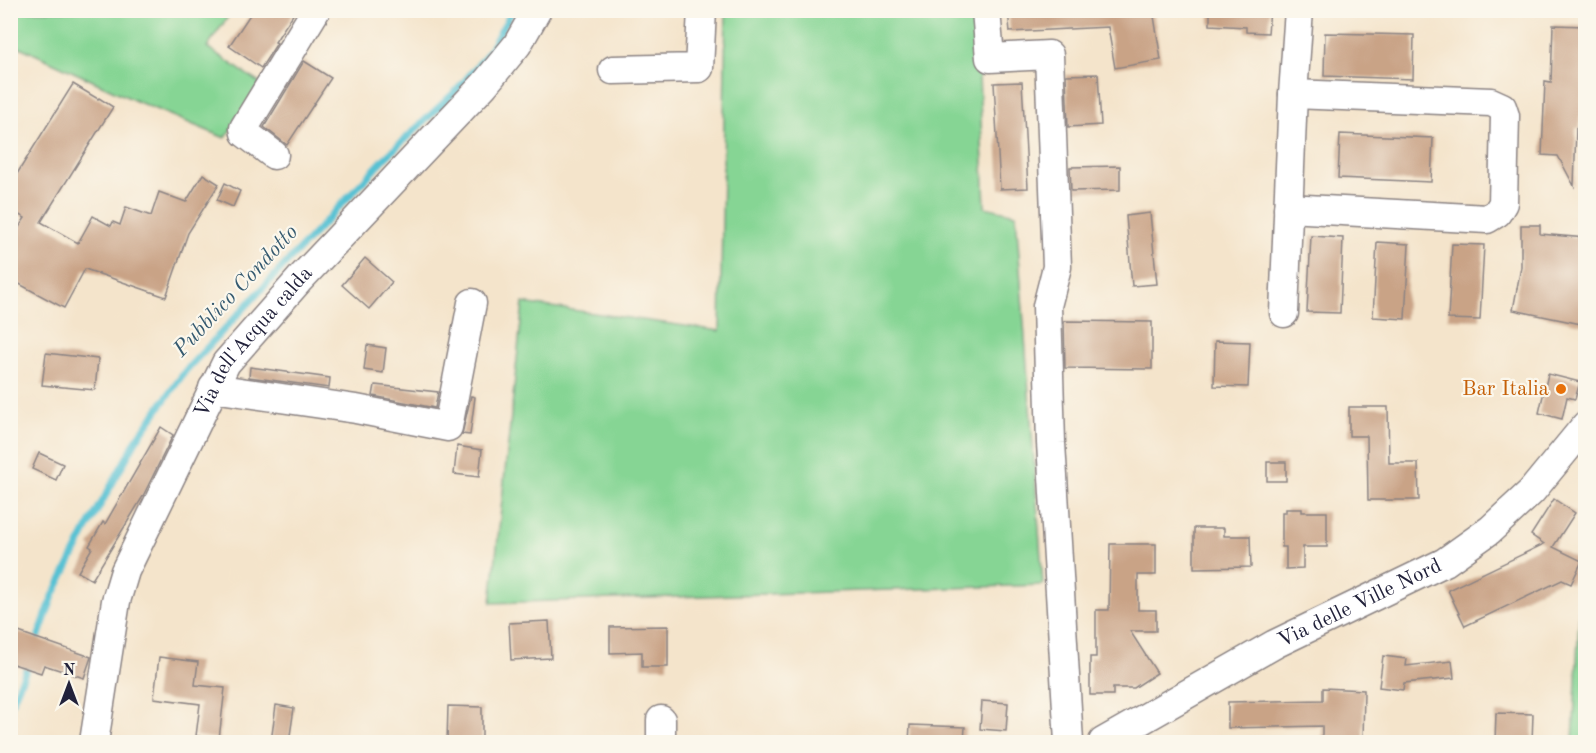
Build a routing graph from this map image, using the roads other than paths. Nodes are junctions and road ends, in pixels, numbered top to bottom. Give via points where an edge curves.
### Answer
1 (316, 10) edge
2 (537, 10) edge
3 (702, 10) edge
4 (986, 10) edge
5 (1299, 10) edge
6 (613, 70) dead end
7 (1293, 94) junction
8 (274, 155) dead end
9 (1288, 208) junction
10 (472, 303) dead end
11 (1284, 313) dead end
12 (213, 388) junction
13 (1586, 425) edge
14 (1110, 741) edge
15 (94, 742) edge
16 (1068, 742) edge

1 - 8 street via 244,128 245,134
2 - 12 street, Via dell'Acqua calda via 517,45 497,69 300,279 226,363
3 - 6 street via 699,68
4 - 16 street via 990,58 1049,55 1057,267 1047,306 1047,329
5 - 7 street
7 - 9 street
7 - 9 street via 1491,102 1502,107 1503,203 1497,213 1486,219
9 - 11 street
10 - 12 street via 448,427
12 - 15 street, Via dell'Acqua calda via 125,571 116,601
13 - 14 street, Via delle Ville Nord via 1531,492 1490,530 1445,562 1275,644

